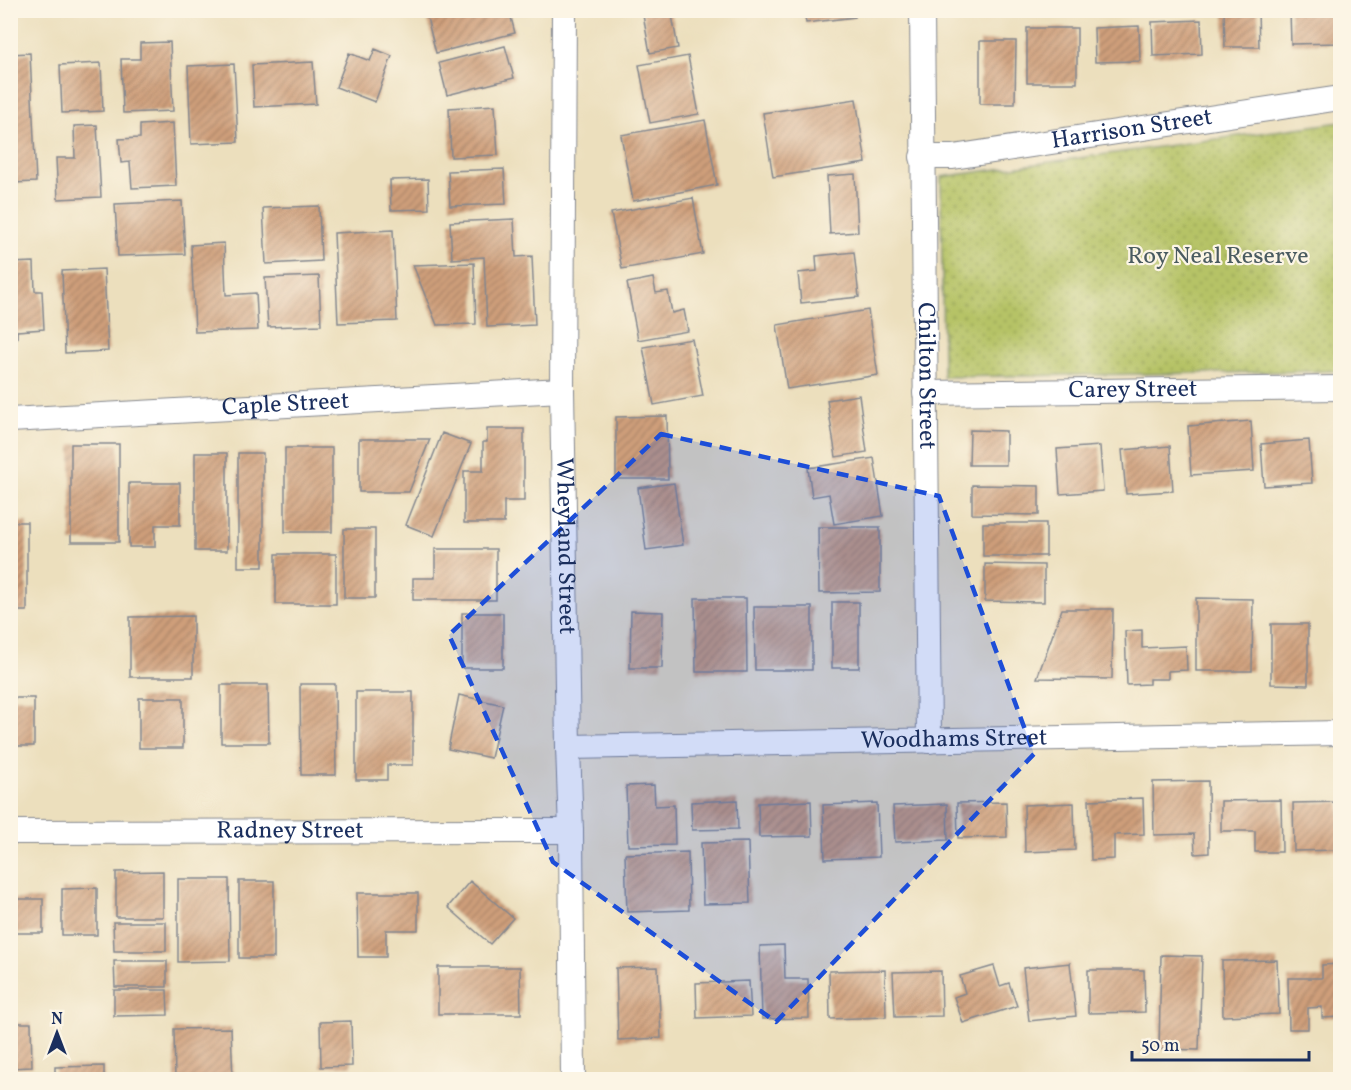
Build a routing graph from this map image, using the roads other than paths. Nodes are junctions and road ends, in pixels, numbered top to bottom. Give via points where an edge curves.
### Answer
1 (564, 10) edge
2 (922, 10) edge
3 (1341, 98) edge
4 (922, 157) junction
5 (1341, 388) edge
6 (562, 390) junction
7 (926, 393) junction
8 (10, 420) edge
9 (1341, 733) edge
10 (929, 741) junction
11 (568, 747) junction
12 (571, 831) junction
13 (10, 832) edge
14 (573, 1080) edge

1 - 6 street, Wheyland Street
2 - 4 street, Chilton Street
3 - 4 street, Harrison Street via 952,157
4 - 7 street, Chilton Street
5 - 7 street, Carey Street
6 - 8 street, Caple Street
6 - 11 street, Wheyland Street
7 - 10 street, Chilton Street
9 - 10 street, Woodhams Street
10 - 11 street, Woodhams Street
11 - 12 street, Wheyland Street
12 - 13 street, Radney Street
12 - 14 street, Wheyland Street

